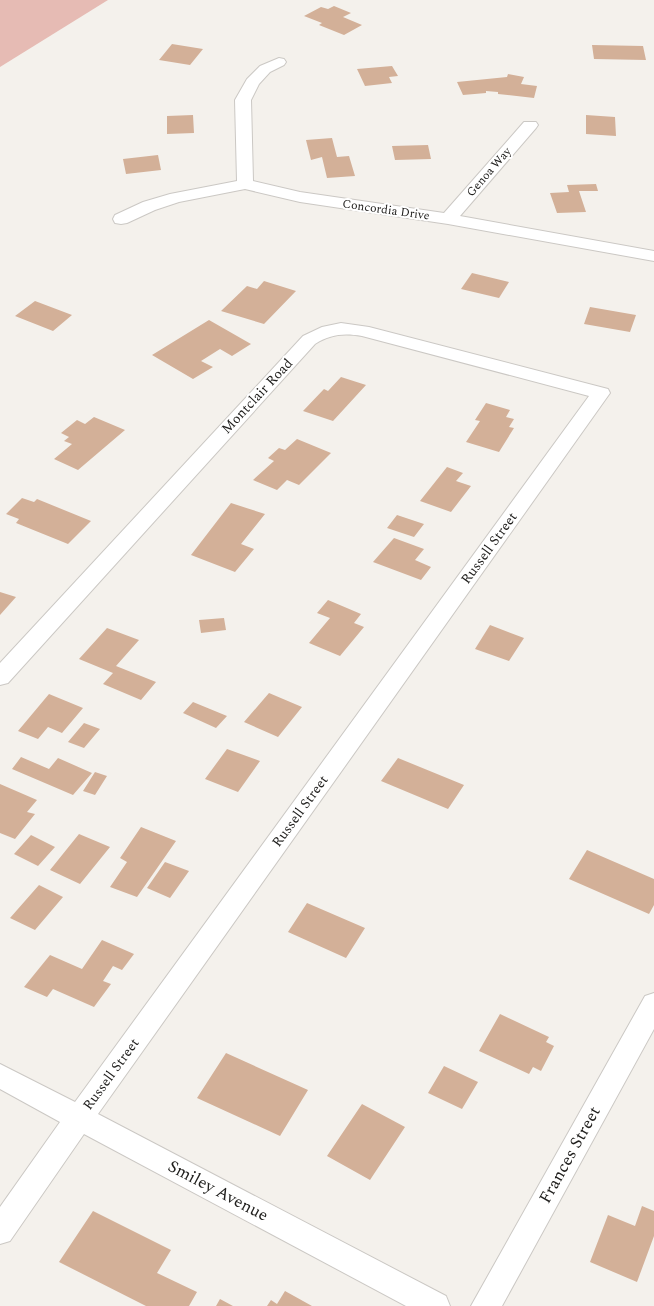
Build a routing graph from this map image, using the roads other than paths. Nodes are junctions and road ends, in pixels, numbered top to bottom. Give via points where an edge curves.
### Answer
1 (279, 62) dead end
2 (530, 125) dead end
3 (245, 184) junction
4 (121, 219) dead end
5 (448, 219) junction
6 (654, 256) edge
7 (602, 393) joint
8 (0, 677) edge
9 (654, 1004) edge
10 (0, 1076) edge
11 (79, 1118) junction
12 (0, 1231) edge
13 (435, 1306) edge
14 (486, 1306) edge

1 - 3 street via 265,69 252,82 243,100
2 - 5 street, Genoa Way
3 - 4 street, Concordia Drive via 176,198 149,206
3 - 5 street, Concordia Drive via 300,197
5 - 6 street, Concordia Drive
7 - 8 street, Montclair Road via 363,331 337,328 320,332 309,340
7 - 11 street, Russell Street
9 - 14 street, Frances Street
10 - 11 street, Smiley Avenue
11 - 12 street, Russell Street
11 - 13 street, Smiley Avenue

